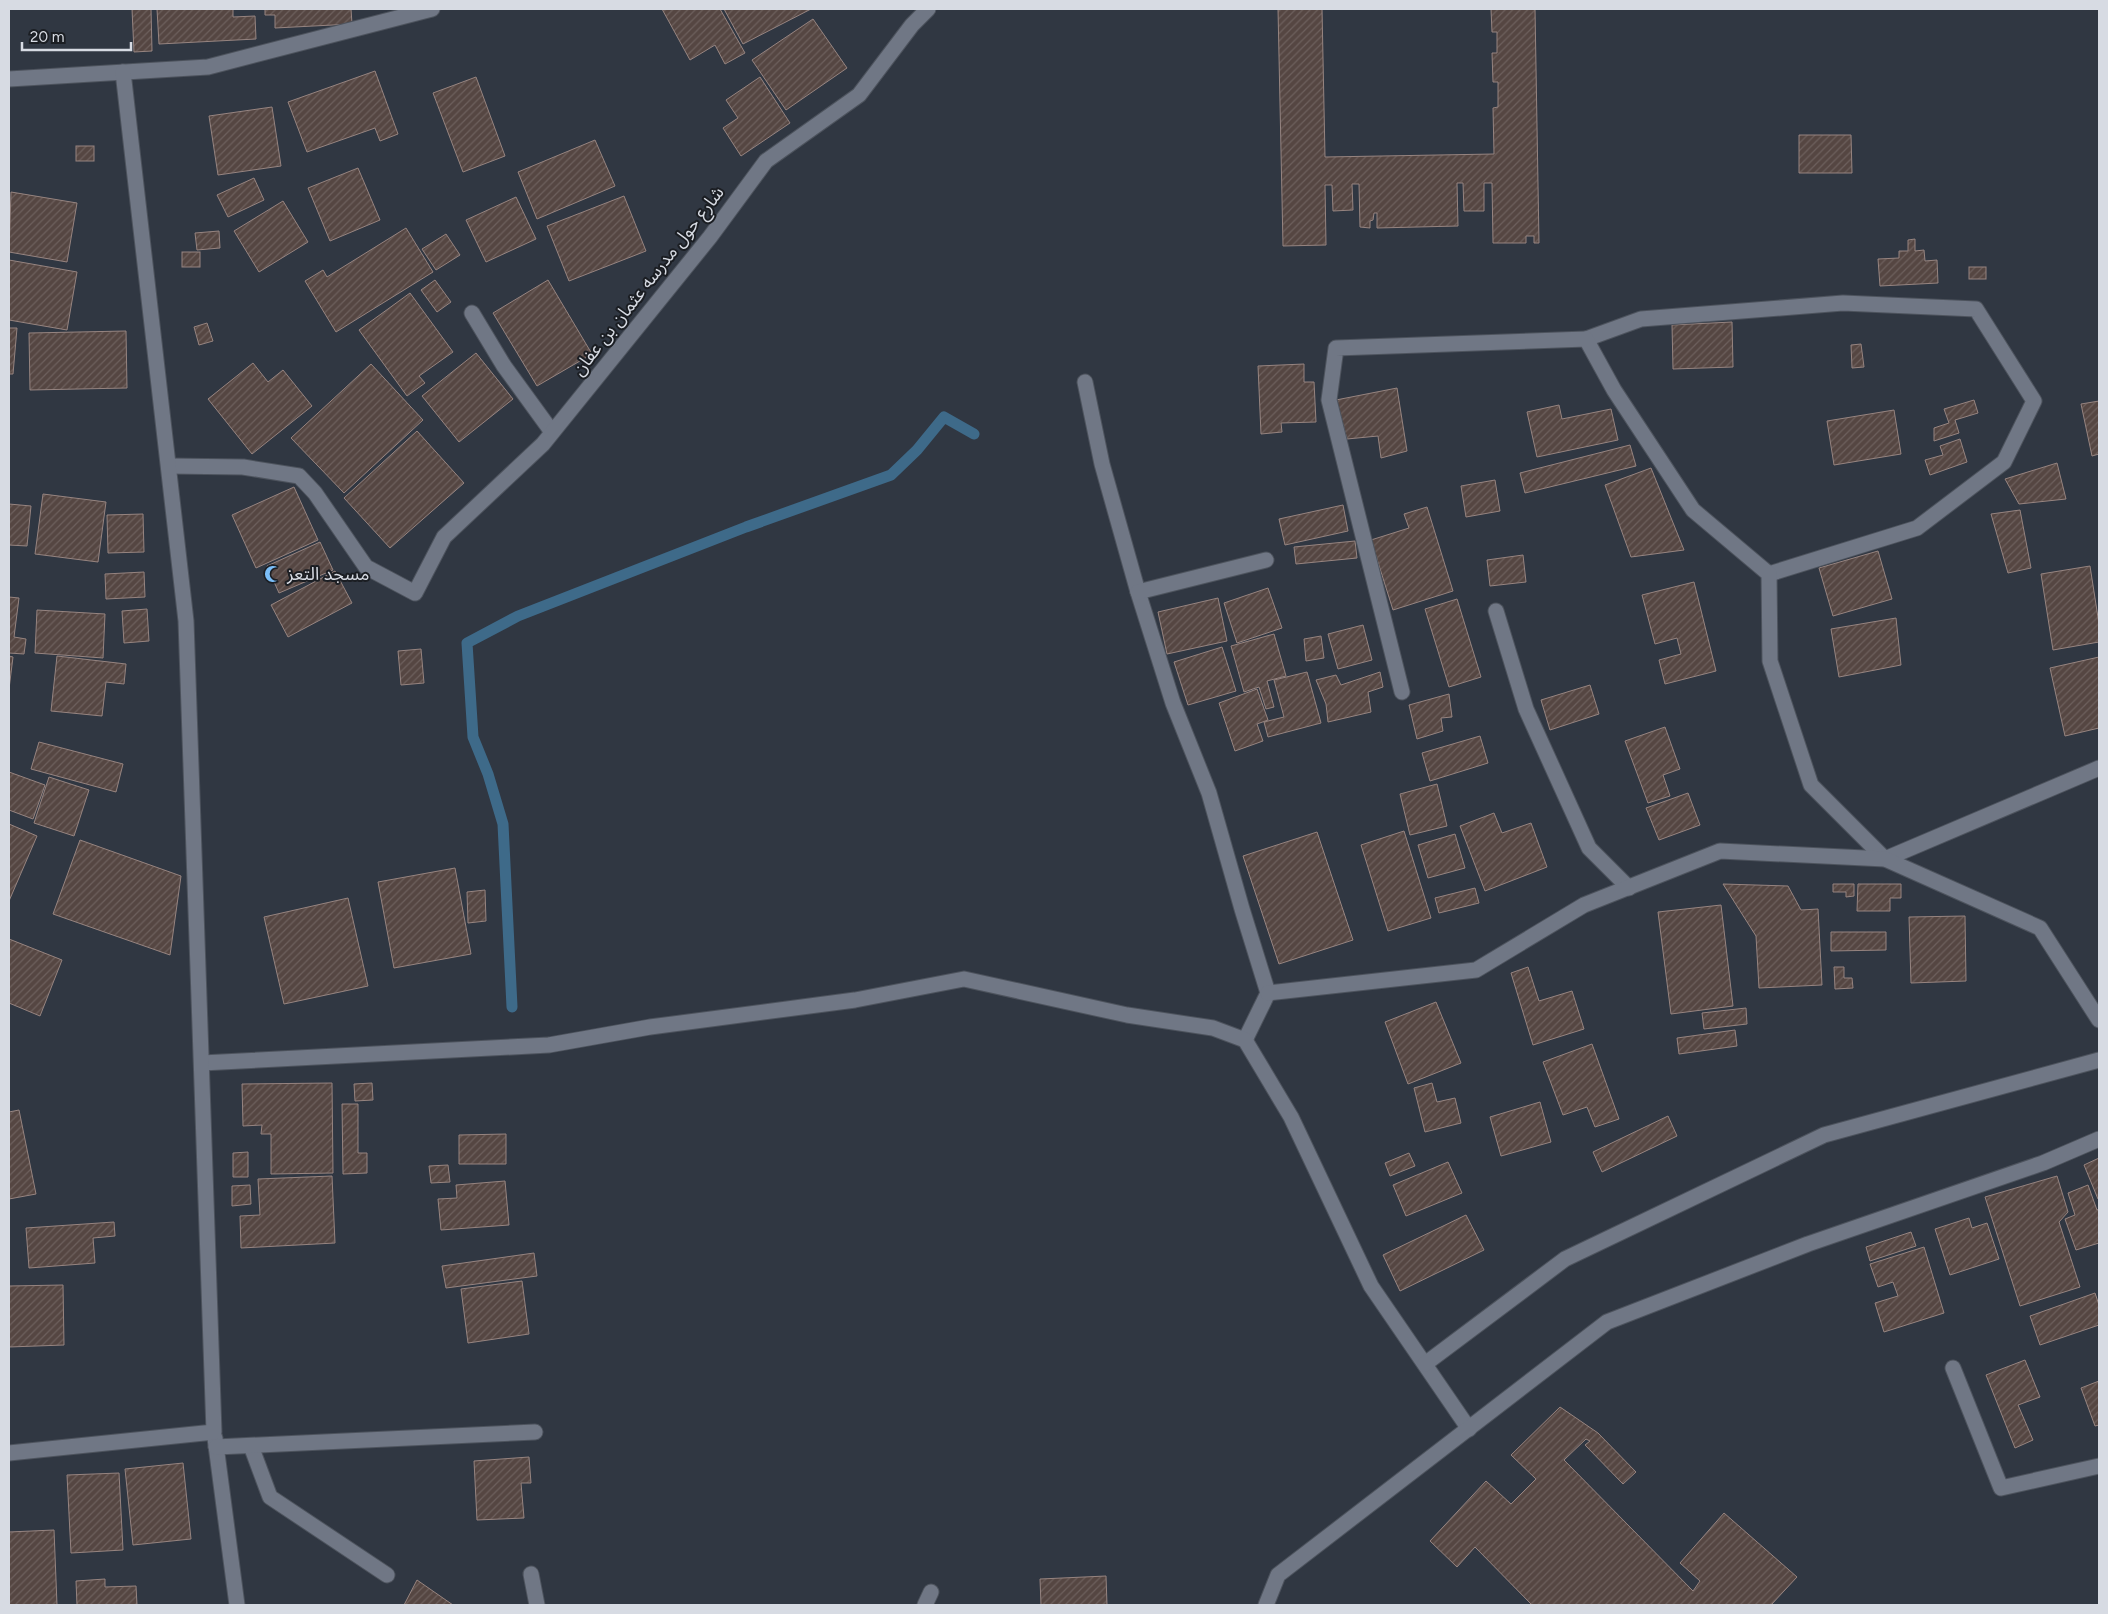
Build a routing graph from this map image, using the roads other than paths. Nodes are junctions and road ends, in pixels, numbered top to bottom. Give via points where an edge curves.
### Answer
1 (432, 9) edge
2 (928, 9) edge
3 (123, 72) junction
4 (9, 79) edge
5 (472, 312) dead end
6 (1586, 339) junction
7 (1085, 382) dead end
8 (552, 432) junction
9 (168, 466) junction
10 (1266, 560) dead end
11 (1769, 574) junction
12 (1138, 592) junction
13 (1496, 612) dead end
14 (1402, 692) dead end
15 (2099, 768) edge
16 (1885, 859) junction
17 (1629, 888) junction
18 (1268, 992) junction
19 (2099, 1020) edge
20 (1245, 1040) junction
21 (2099, 1060) edge
22 (202, 1063) junction
23 (2099, 1139) edge
24 (1424, 1364) junction
25 (1953, 1368) dead end
26 (1469, 1429) junction
27 (214, 1432) junction
28 (535, 1432) dead end
29 (251, 1446) junction
30 (216, 1447) junction
31 (9, 1454) edge
32 (2099, 1466) edge
33 (532, 1574) dead end
34 (387, 1575) dead end
35 (237, 1605) edge
36 (537, 1605) edge
37 (1266, 1605) edge

1 - 3 street via 208,67
2 - 8 street, شارع حول مدرسه عثمان بن عفان via 859,95 766,161 710,237
3 - 4 street
3 - 9 street
5 - 8 street via 504,366
6 - 11 street via 1614,390 1693,510
6 - 11 street via 1641,319 1823,304 1976,308 2034,401 2004,462 1917,528
6 - 14 street via 1336,348 1329,400
7 - 12 street via 1102,464
8 - 9 street, شارع حول مدرسه عثمان بن عفان via 444,537 415,593 366,567 315,493 299,476 243,468
9 - 22 street via 186,621
10 - 12 street
11 - 16 street via 1770,661 1811,785
12 - 18 street via 1173,702 1209,793
13 - 17 street via 1526,709 1589,848
15 - 16 street
16 - 17 street via 1720,851
16 - 19 street via 2040,928
17 - 18 street via 1584,905 1476,970
18 - 20 street
20 - 22 street via 1213,1028 1127,1015 964,979 855,1000 650,1027 549,1045
20 - 24 street via 1291,1116 1371,1286
21 - 24 street via 1824,1135 1565,1259
22 - 27 street
23 - 26 street via 2043,1163 1808,1244 1606,1322
24 - 26 street
25 - 32 street via 2001,1488
26 - 37 street via 1278,1575
27 - 30 street
27 - 31 street
28 - 29 street
29 - 30 street
29 - 34 street via 270,1497
30 - 35 street
33 - 36 street

